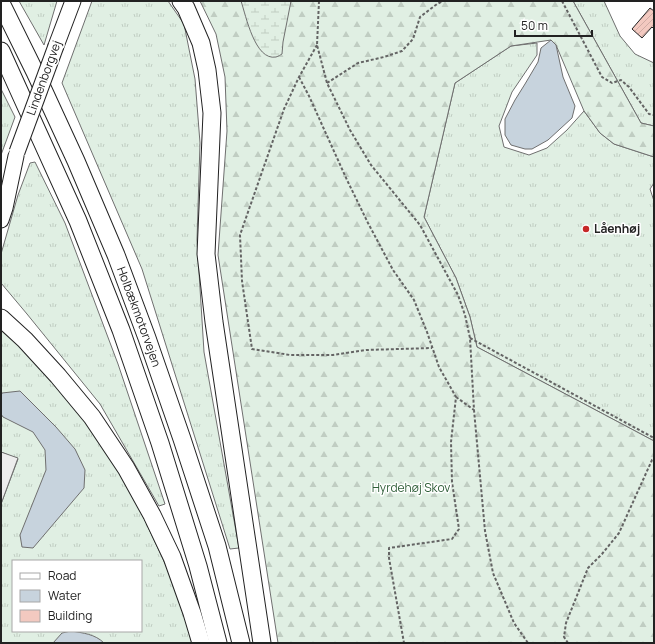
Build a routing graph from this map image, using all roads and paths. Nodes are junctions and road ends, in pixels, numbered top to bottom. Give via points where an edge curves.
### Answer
1 (73, 1) edge
2 (182, 1) edge
3 (319, 1) edge
4 (444, 1) edge
5 (562, 1) edge
6 (1, 3) edge
7 (317, 45) junction
8 (1, 51) edge
9 (298, 76) junction
10 (327, 83) junction
11 (654, 115) edge
12 (17, 154) junction
13 (1, 187) edge
14 (1, 220) edge
15 (1, 318) edge
16 (470, 338) junction
17 (432, 348) junction
18 (456, 397) junction
19 (474, 410) junction
20 (654, 438) edge
21 (654, 459) edge
22 (201, 643) edge
23 (218, 643) edge
24 (241, 643) edge
25 (262, 643) edge
26 (404, 643) edge
27 (528, 643) edge
28 (568, 643) edge

1 - 12 main road, Lindenborgvej, bridge
2 - 25 highway via 201,42 207,70 212,113 206,254
3 - 7 path
4 - 10 path via 420,17 413,39 402,51 358,63
5 - 11 path via 602,77 612,83 621,80 649,114
6 - 24 highway, Holbækmotorvejen via 76,161 116,255 172,410 217,546
7 - 9 path
7 - 10 path
8 - 23 highway, Holbækmotorvejen via 78,221 121,330 198,566
9 - 17 path via 368,223 393,270 414,300
9 - 17 path via 240,235 242,281 252,349 290,354 333,355 366,350
10 - 16 path via 350,130 372,165 420,225 458,295
12 - 13 main road, Lindenborgvej
12 - 14 main road, Lindenborgvej
15 - 22 highway via 58,376 92,417 126,468 172,557
16 - 19 path
16 - 20 path
17 - 18 path via 439,367
18 - 19 path
18 - 26 path via 451,442 452,482 459,529 452,539 389,548
19 - 27 path via 485,531 493,573 514,623
21 - 28 path via 619,533 588,568 566,623 564,637

